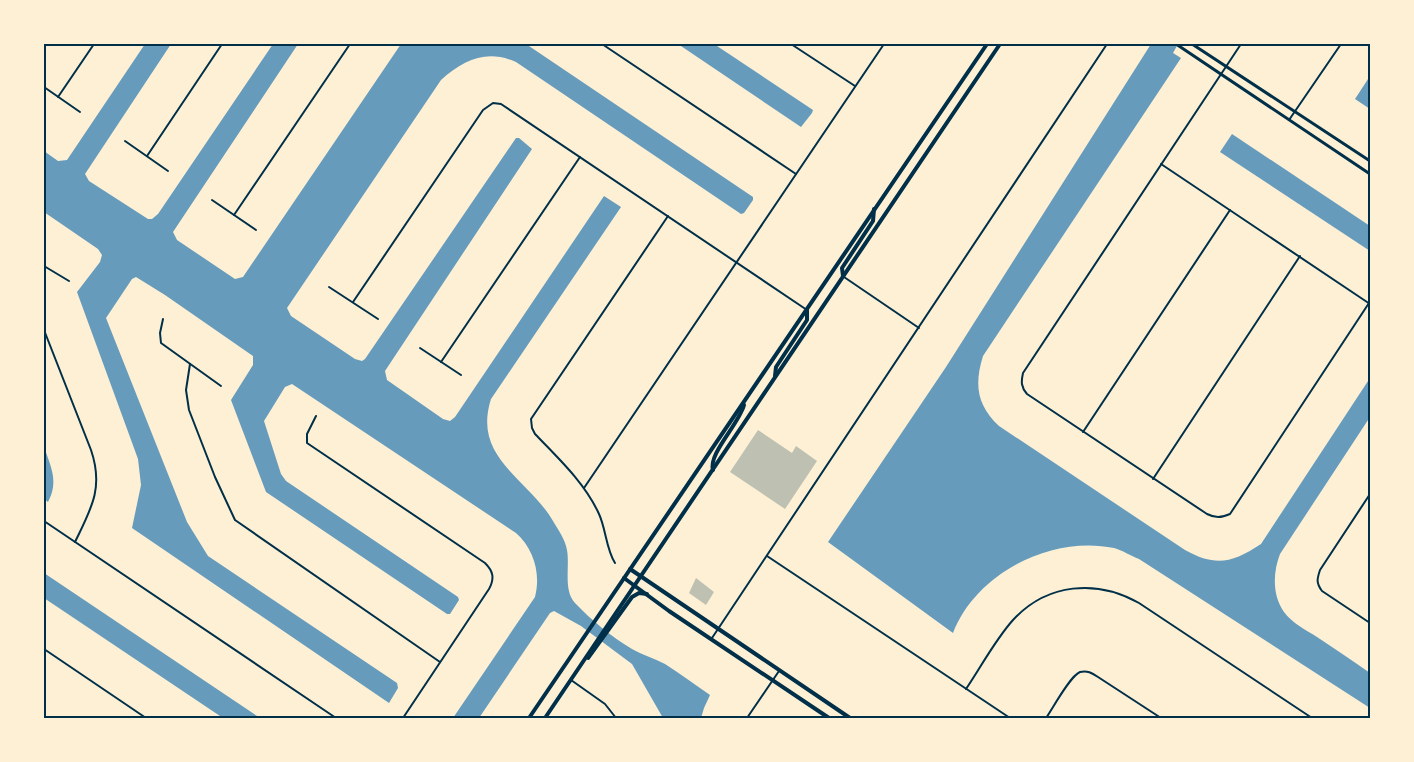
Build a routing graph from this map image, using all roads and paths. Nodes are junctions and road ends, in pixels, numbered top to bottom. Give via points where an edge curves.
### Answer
1 (94, 44) edge
2 (222, 44) edge
3 (350, 44) edge
4 (602, 44) edge
5 (791, 44) edge
6 (884, 44) edge
7 (987, 44) edge
8 (1000, 44) edge
9 (1107, 44) edge
10 (1176, 44) edge
11 (1192, 44) edge
12 (1241, 44) edge
13 (1341, 44) edge
14 (1226, 66) junction
15 (1221, 74) junction
16 (855, 86) junction
17 (44, 87) edge
18 (58, 97) junction
19 (1296, 111) junction
20 (80, 112) dead end
21 (1289, 120) junction
22 (124, 141) dead end
23 (147, 156) junction
24 (580, 156) junction
25 (1371, 161) edge
26 (1161, 164) junction
27 (168, 171) dead end
28 (796, 174) junction
29 (1371, 174) edge
30 (212, 200) dead end
31 (874, 208) junction
32 (1230, 210) junction
33 (234, 215) junction
34 (668, 216) junction
35 (256, 230) dead end
36 (1300, 256) junction
37 (737, 262) junction
38 (44, 266) edge
39 (843, 277) junction
40 (69, 281) dead end
41 (329, 287) dead end
42 (353, 302) junction
43 (1370, 303) edge
44 (807, 310) junction
45 (164, 319) dead end
46 (378, 319) dead end
47 (919, 328) junction
48 (44, 330) edge
49 (420, 348) dead end
50 (441, 362) junction
51 (190, 364) junction
52 (461, 375) dead end
53 (775, 377) junction
54 (221, 386) dead end
55 (746, 402) junction
56 (316, 416) dead end
57 (1083, 432) junction
58 (712, 470) junction
59 (1153, 478) junction
60 (584, 488) junction
61 (1371, 494) edge
62 (44, 521) edge
63 (75, 542) junction
64 (767, 556) junction
65 (615, 563) dead end
66 (630, 569) junction
67 (641, 577) junction
68 (624, 578) junction
69 (635, 585) junction
70 (647, 594) junction
71 (1371, 623) edge
72 (609, 627) junction
73 (718, 629) junction
74 (711, 640) junction
75 (44, 649) edge
76 (440, 662) junction
77 (779, 671) junction
78 (570, 680) junction
79 (772, 680) junction
80 (966, 689) junction
81 (146, 718) edge
82 (336, 718) edge
83 (403, 718) edge
84 (529, 718) edge
85 (545, 718) edge
86 (616, 718) edge
87 (747, 718) edge
88 (830, 718) edge
89 (848, 718) edge
90 (1010, 718) edge
91 (1046, 718) edge
92 (1161, 718) edge
93 (1312, 718) edge

1 - 18 street
2 - 23 street
3 - 33 street
4 - 28 street
5 - 16 street
6 - 16 street
7 - 31 main road
8 - 39 main road
9 - 47 street
10 - 15 street
11 - 14 street
12 - 14 street
13 - 19 street
14 - 15 street
14 - 19 street
15 - 21 street
15 - 26 street
16 - 28 street
17 - 18 street
18 - 20 street
19 - 21 street
19 - 25 street
21 - 29 street
22 - 23 street
23 - 27 street
24 - 34 street
24 - 42 street via 501,104 483,110
24 - 50 street
26 - 32 street
26 - 57 street via 1023,373 1021,380 1027,394
28 - 37 street
30 - 33 street
31 - 39 main road via 873,221 842,268
31 - 44 main road
32 - 36 street
32 - 57 street
33 - 35 street
34 - 37 street
34 - 60 street via 531,419 535,434
36 - 43 street
36 - 59 street
37 - 44 street
37 - 60 street
38 - 40 street
39 - 47 street
39 - 53 main road
41 - 42 street
42 - 46 street
43 - 59 street via 1230,514 1214,518
44 - 53 main road via 807,320 776,367
44 - 55 main road
45 - 51 street via 159,333 161,344
47 - 64 street
48 - 63 street via 96,469 93,506
49 - 50 street
50 - 52 street
51 - 54 street
51 - 76 street via 187,403 215,477 240,526
53 - 58 main road
55 - 58 main road via 713,458
55 - 66 main road
56 - 76 street via 307,443 490,568 493,576 489,589
57 - 59 street
58 - 67 main road
60 - 65 street via 598,512
61 - 71 street via 1317,579 1322,591
62 - 63 street
63 - 82 street
64 - 73 street
64 - 80 street
66 - 67 main road
66 - 68 main road
67 - 69 main road
67 - 73 main road
68 - 69 main road
68 - 84 main road
69 - 70 main road
69 - 72 main road
70 - 72 main road via 633,595
70 - 74 main road
72 - 78 main road
73 - 74 street
73 - 77 main road
74 - 79 main road
75 - 81 street
76 - 83 street
77 - 79 street
77 - 89 main road
78 - 85 main road
78 - 86 street via 605,704
79 - 87 street
79 - 88 main road
80 - 90 street
80 - 93 street via 1013,620 1038,600 1086,587 1131,599
91 - 92 street via 1073,678 1083,671 1098,676

